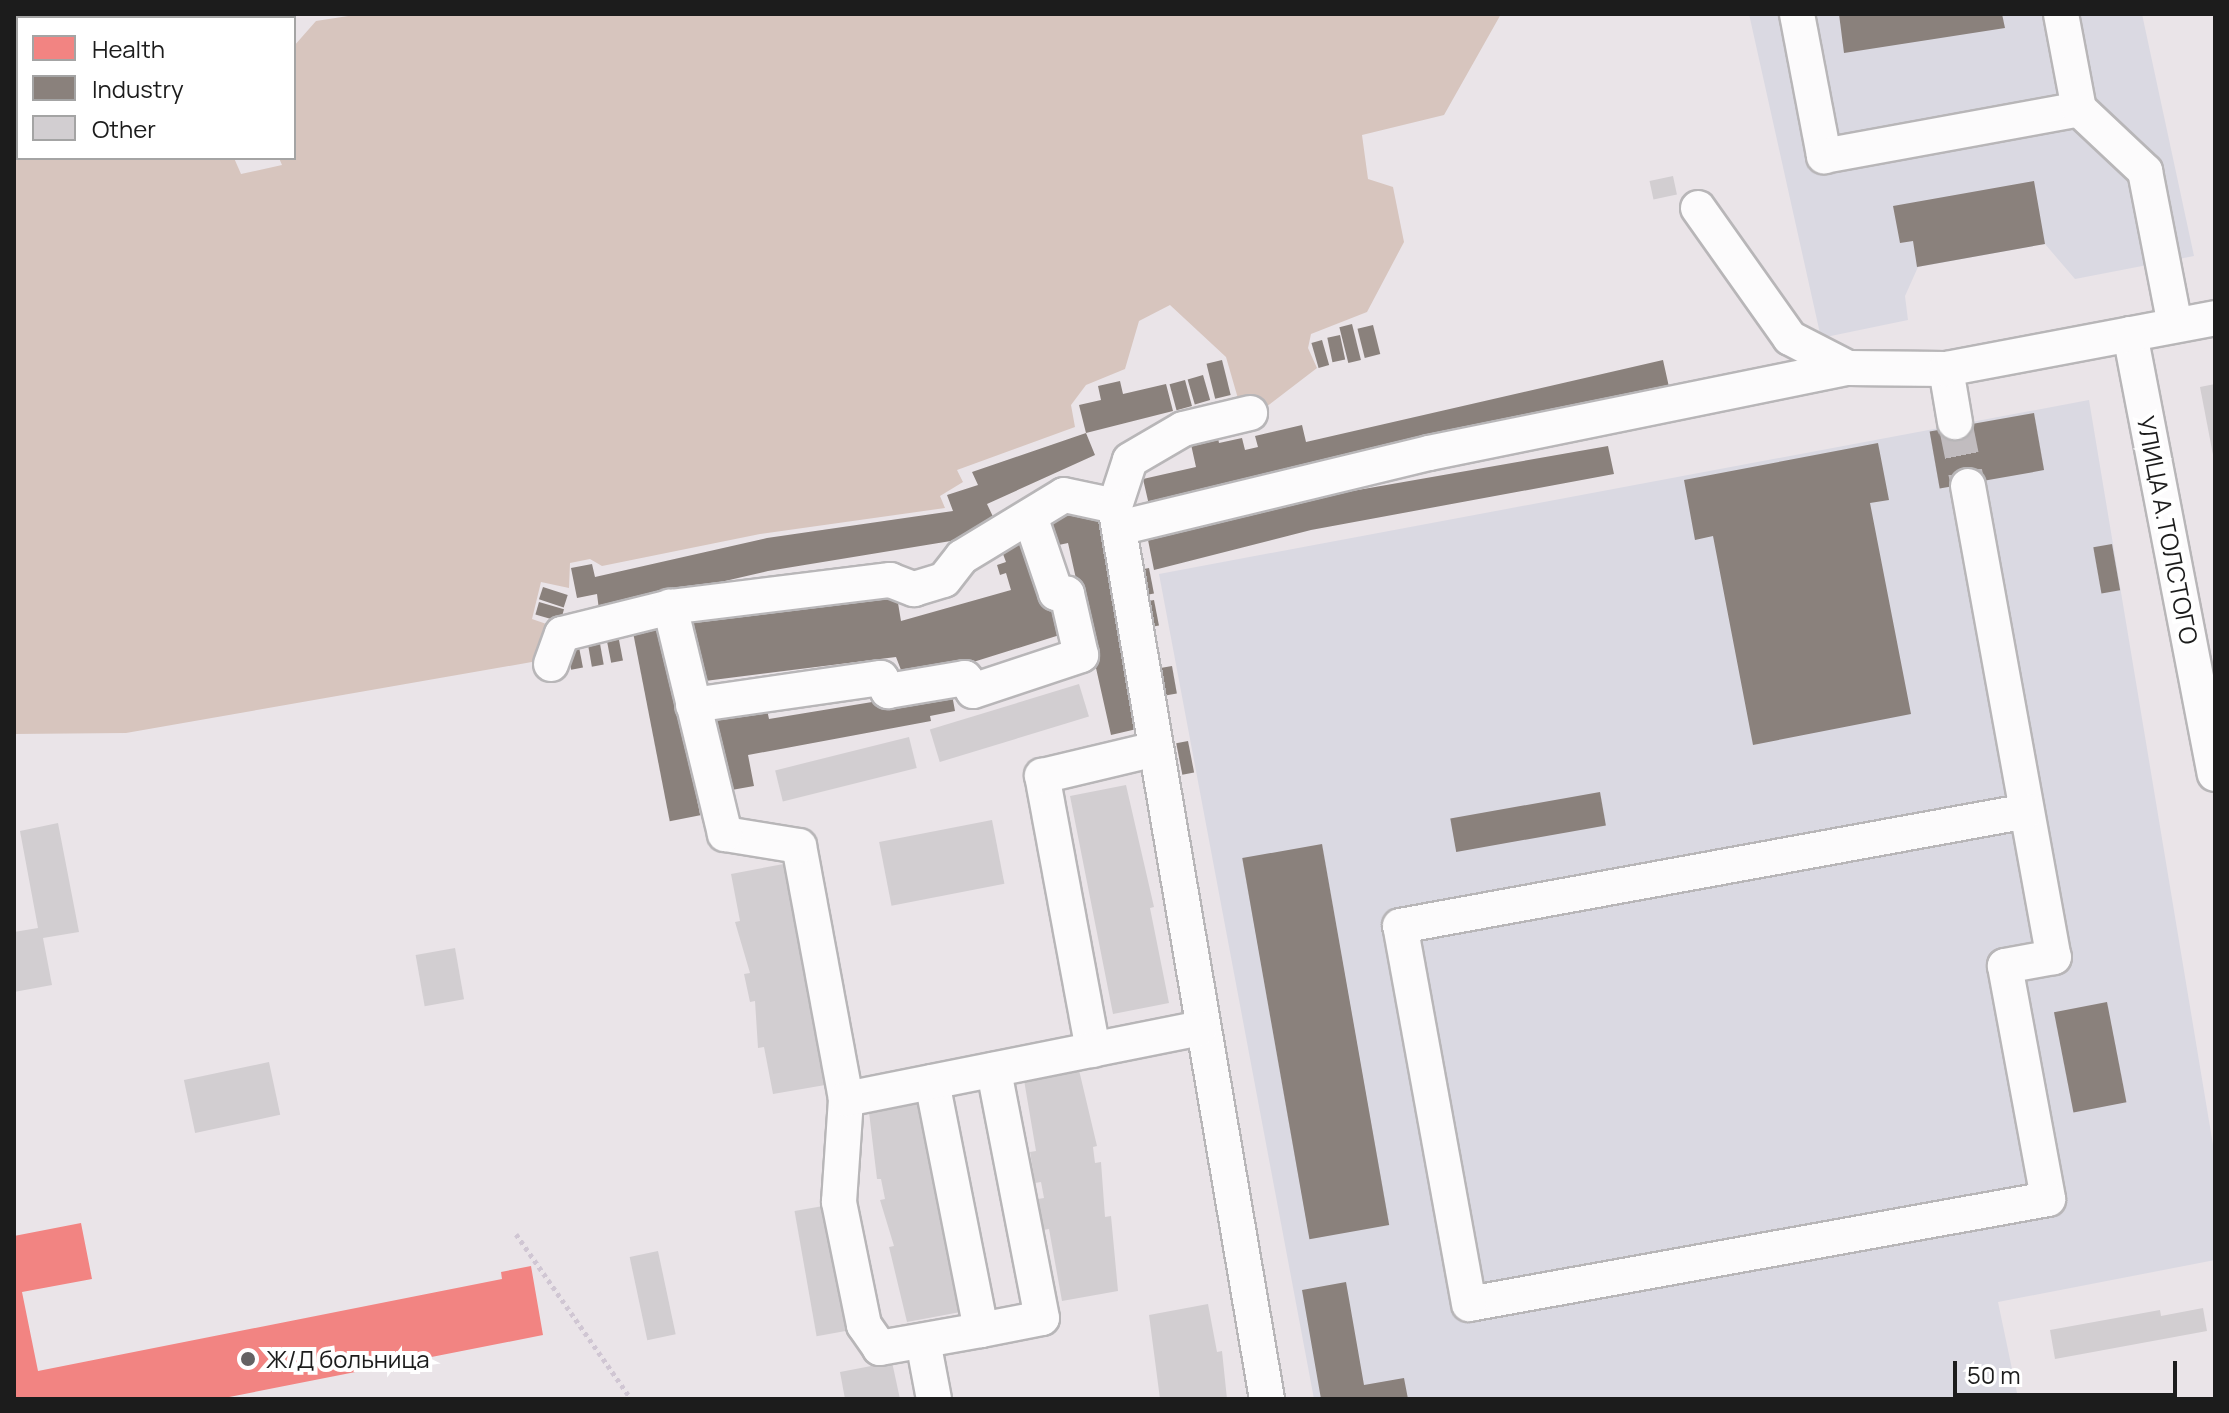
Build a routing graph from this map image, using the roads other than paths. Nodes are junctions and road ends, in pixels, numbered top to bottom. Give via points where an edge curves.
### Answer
1 (1797, 14) edge
2 (2061, 14) edge
3 (2079, 109) junction
4 (1698, 208) dead end
5 (2215, 318) edge
6 (2175, 325) junction
7 (2130, 334) junction
8 (1848, 368) junction
9 (1946, 369) junction
10 (1250, 413) dead end
11 (1955, 422) tunnel mouth
12 (1968, 486) tunnel mouth
13 (1030, 516) junction
14 (1117, 517) junction
15 (670, 607) junction
16 (551, 664) dead end
17 (693, 705) junction
18 (1155, 749) junction
19 (2215, 774) edge
20 (2027, 811) junction
21 (1200, 1028) junction
22 (1093, 1050) junction
23 (994, 1070) junction
24 (932, 1082) junction
25 (846, 1099) junction
26 (981, 1330) junction
27 (923, 1341) junction
28 (934, 1399) edge
29 (1267, 1399) edge

1 - 3 street via 1824,156
2 - 3 street
3 - 6 street via 2145,171
4 - 8 street via 1790,338
5 - 6 street
6 - 7 street
7 - 9 street
7 - 19 street, УЛИЦА А.ТОЛСТОГО
8 - 9 street
8 - 14 street
9 - 11 street
10 - 14 street via 1183,429 1130,460
12 - 20 street
13 - 14 street via 1064,495
13 - 15 street via 962,557 944,580 914,589 890,580
13 - 17 street via 1056,593 1067,594 1081,655 973,691 965,678 888,691 881,678
14 - 18 street
15 - 16 street via 562,634
15 - 17 street
17 - 25 street via 725,834 799,846
18 - 21 street
18 - 22 street via 1042,776
20 - 20 street via 2054,957 2005,966 2048,1199 1469,1304 1400,926
21 - 22 street
21 - 29 street
22 - 23 street
23 - 24 street
23 - 26 street via 1042,1318
24 - 25 street
24 - 26 street
25 - 27 street via 839,1202 864,1325 880,1348
26 - 27 street
27 - 28 street

